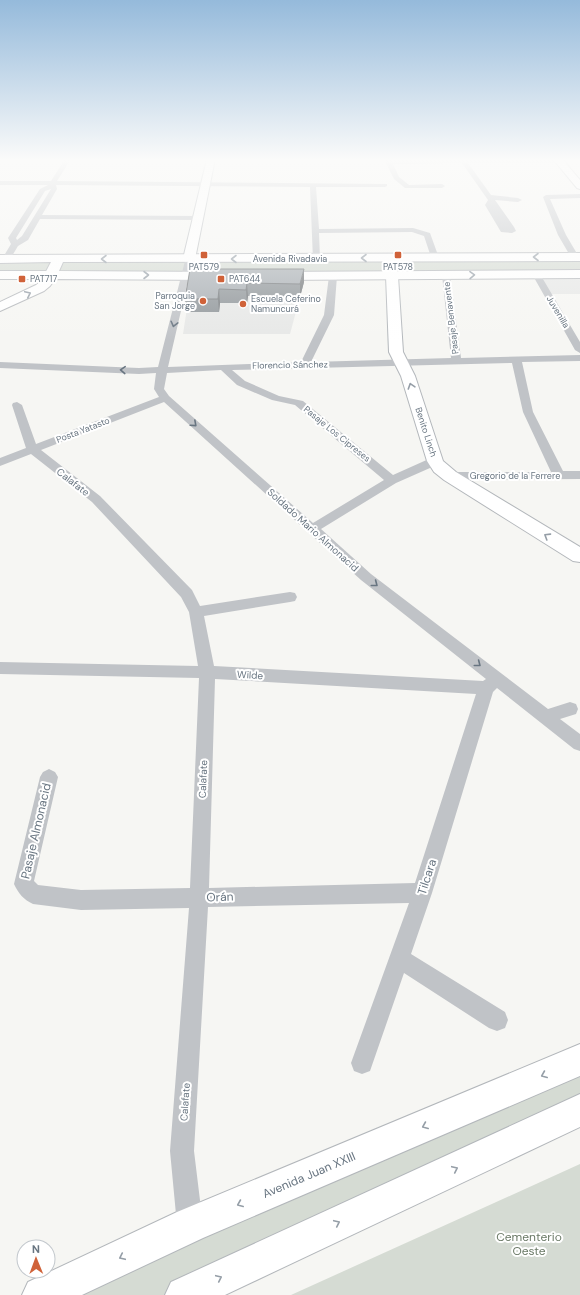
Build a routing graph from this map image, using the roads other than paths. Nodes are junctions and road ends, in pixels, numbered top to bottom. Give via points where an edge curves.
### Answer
1 (24, 219) edge
2 (37, 219) edge
3 (198, 219) edge
4 (315, 219) edge
5 (555, 219) edge
6 (316, 230) junction
7 (15, 244) junction
8 (578, 257) edge
9 (60, 258) junction
10 (316, 258) junction
11 (388, 258) junction
12 (435, 258) junction
13 (3, 259) edge
14 (189, 259) junction
15 (536, 274) junction
16 (580, 274) edge
17 (0, 275) edge
18 (446, 275) junction
19 (51, 276) junction
20 (186, 276) junction
21 (232, 276) edge
22 (263, 276) edge
23 (333, 276) junction
24 (392, 276) junction
25 (0, 307) edge
26 (580, 350) edge
27 (580, 358) edge
28 (516, 360) junction
29 (456, 361) junction
30 (400, 362) junction
31 (0, 364) edge
32 (304, 365) junction
33 (223, 367) junction
34 (162, 370) junction
35 (165, 398) junction
36 (17, 405) dead end
37 (32, 449) junction
38 (435, 461) junction
39 (0, 462) edge
40 (559, 475) junction
41 (580, 475) edge
42 (450, 476) junction
43 (388, 483) junction
44 (312, 529) junction
45 (580, 556) edge
46 (290, 597) dead end
47 (196, 612) junction
48 (0, 668) edge
49 (207, 672) junction
50 (492, 684) junction
51 (577, 707) edge
52 (545, 717) junction
53 (580, 744) edge
54 (49, 777) dead end
55 (24, 884) joint
56 (422, 893) junction
57 (199, 898) junction
58 (400, 959) junction
59 (497, 1020) dead end
60 (580, 1060) edge
61 (362, 1063) dead end
62 (580, 1110) edge
63 (190, 1225) junction
64 (41, 1295) edge
65 (184, 1295) edge

1 - 7 street via 12,238
2 - 7 street via 25,238
3 - 14 street
4 - 6 street
5 - 8 street via 559,230
6 - 10 street
6 - 12 street via 422,232 427,235
7 - 13 street
8 -> 12 main road, Avenida Rivadavia
9 - 13 main road, Avenida Rivadavia
14 -> 9 main road, Avenida Rivadavia
9 - 19 main road
11 -> 10 main road, Avenida Rivadavia
10 -> 14 main road, Avenida Rivadavia
11 - 12 main road, Avenida Rivadavia
11 - 24 street, Benito Linch
14 - 20 street
15 - 16 main road, Avenida Rivadavia
18 -> 15 main road, Avenida Rivadavia
15 - 26 street, Juvenilla
17 - 19 street
18 - 24 main road, Avenida Rivadavia
18 - 29 street, Pasaje Benavente
19 -> 20 main road
25 -> 19 main road via 40,288
20 - 21 main road
20 -> 34 street
22 - 23 main road, Avenida Rivadavia
23 - 24 main road, Avenida Rivadavia
23 - 32 street via 329,315
24 - 30 street, Benito Linch via 396,352
27 - 28 street, Florencio Sánchez
28 - 29 street, Florencio Sánchez
28 - 40 street via 528,412
29 - 30 street, Florencio Sánchez
30 - 32 street, Florencio Sánchez
38 -> 30 street, Benito Linch via 408,376
34 -> 31 street, Florencio Sánchez
32 - 33 street, Florencio Sánchez
33 - 34 street, Florencio Sánchez
33 - 43 street, Pasaje Los Cipreses via 241,383 276,398
34 - 35 street via 159,388
35 - 37 street, Posta Yatasto
35 -> 44 street, Soldado Mario Almonacid
36 - 37 street
37 - 39 street, Posta Yatasto
37 - 47 street, Calafate via 96,499 187,594
38 - 42 street, Benito Linch
38 - 43 street
40 - 41 street, Gregorio de la Ferrere
40 - 42 street, Gregorio de la Ferrere
45 -> 42 street, Benito Linch
43 - 44 street
44 -> 50 street, Soldado Mario Almonacid
46 - 47 street
47 - 49 street, Calafate
48 - 49 street, Wilde
49 - 50 street, Wilde
49 - 57 street, Calafate
50 - 52 street, Soldado Mario Almonacid
50 - 56 street, Tilcara
51 - 52 street
52 - 53 street, Soldado Mario Almonacid
54 - 55 street, Pasaje Almonacid
55 - 57 street, Orán via 33,894 81,900
56 - 57 street, Orán
56 - 58 street, Tilcara
57 - 63 street, Calafate via 182,1151
58 - 59 street
58 - 61 street, Tilcara
60 -> 63 street, Avenida Juan XXIII
65 -> 62 street
63 -> 64 street, Avenida Juan XXIII

